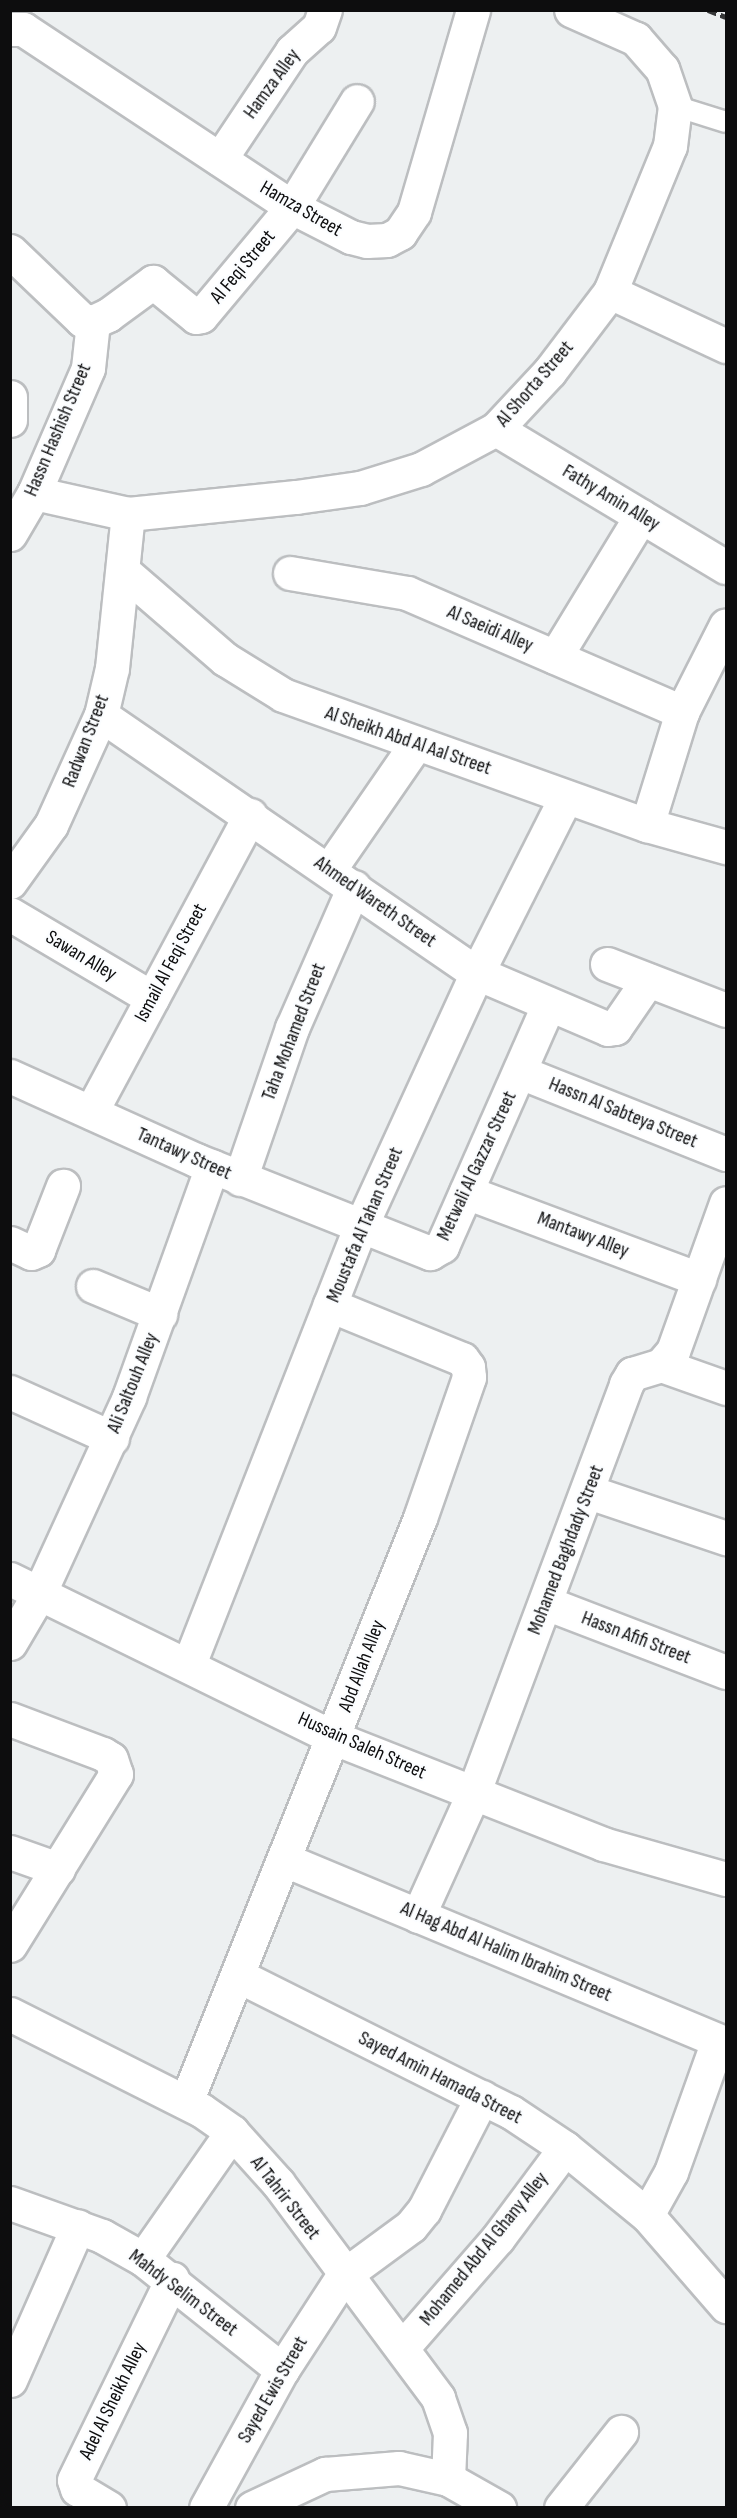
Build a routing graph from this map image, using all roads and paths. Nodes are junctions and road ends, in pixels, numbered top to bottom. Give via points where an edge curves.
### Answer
1 (325, 10) edge
2 (473, 10) edge
3 (572, 10) edge
4 (10, 29) edge
5 (357, 101) dead end
6 (675, 106) junction
7 (726, 122) edge
8 (220, 159) junction
9 (292, 207) junction
10 (10, 250) edge
11 (610, 292) junction
12 (93, 322) junction
13 (726, 346) edge
14 (10, 397) edge
15 (10, 420) edge
16 (496, 429) junction
17 (19, 509) edge
18 (128, 514) junction
19 (641, 516) junction
20 (726, 567) edge
21 (123, 571) junction
22 (290, 573) dead end
23 (726, 625) edge
24 (555, 657) junction
25 (682, 711) junction
26 (101, 715) junction
27 (416, 744) junction
28 (566, 797) junction
29 (250, 815) junction
30 (647, 825) junction
31 (726, 847) edge
32 (341, 878) junction
33 (10, 882) edge
34 (10, 914) edge
35 (607, 964) dead end
36 (477, 973) junction
37 (648, 980) junction
38 (152, 998) junction
39 (548, 1006) junction
40 (726, 1010) edge
41 (520, 1072) junction
42 (10, 1076) edge
43 (91, 1112) junction
44 (726, 1154) edge
45 (226, 1173) junction
46 (63, 1186) dead end
47 (466, 1192) junction
48 (726, 1208) edge
49 (360, 1228) junction
50 (10, 1243) edge
51 (699, 1279) junction
52 (93, 1286) dead end
53 (330, 1305) junction
54 (160, 1314) junction
55 (661, 1365) junction
56 (726, 1388) edge
57 (10, 1392) edge
58 (112, 1438) junction
59 (589, 1492) junction
60 (726, 1538) edge
61 (25, 1586) edge
62 (546, 1603) junction
63 (10, 1643) edge
64 (189, 1664) junction
65 (726, 1672) edge
66 (10, 1719) edge
67 (334, 1738) junction
68 (473, 1794) junction
69 (10, 1852) edge
70 (285, 1860) junction
71 (58, 1869) junction
72 (724, 1873) edge
73 (418, 1916) junction
74 (10, 1945) edge
75 (239, 1976) junction
76 (10, 2014) edge
77 (722, 2042) edge
78 (482, 2097) junction
79 (186, 2102) junction
80 (232, 2132) junction
81 (565, 2148) junction
82 (10, 2203) edge
83 (647, 2215) junction
84 (78, 2226) junction
85 (143, 2259) junction
86 (343, 2276) junction
87 (172, 2279) junction
88 (726, 2306) edge
89 (402, 2348) junction
90 (282, 2370) junction
91 (10, 2380) edge
92 (621, 2432) dead end
93 (448, 2480) junction
94 (492, 2505) edge
95 (109, 2508) edge
96 (206, 2508) edge
97 (252, 2508) edge
98 (561, 2508) edge

1 - 8 street, Hamza Alley via 319,27 292,51
2 - 9 street, Hamza Street via 414,212 400,233 387,240 351,237
3 - 6 street, Al Shorta Street via 636,39 662,69
4 - 8 street, Hamza Street via 23,29
5 - 9 street, Al Feqi Street
6 - 7 lane
6 - 11 street, Al Shorta Street via 670,146
8 - 9 street, Hamza Street
9 - 12 street, Al Feqi Street via 201,316 196,317 153,282
10 - 12 street via 82,320
11 - 13 street
11 - 16 street, Al Shorta Street via 550,370
12 - 17 street, Hassn Hashish Street via 88,368
14 - 15 street
16 - 18 street, Al Shorta Street via 421,469 360,488
16 - 19 street, Fathy Amin Alley
17 - 18 street, Al Shorta Street
18 - 21 street, Radwan Street
19 - 20 street, Fathy Amin Alley
19 - 24 street
21 - 26 street, Radwan Street via 112,668
21 - 27 street, Al Sheikh Abd Al Aal Street via 253,678 314,709
22 - 24 street, Al Saeidi Alley via 407,593
23 - 25 street
24 - 25 street, Al Saeidi Alley
25 - 30 street
26 - 29 street, Ahmed Wareth Street
26 - 33 street, Radwan Street via 51,825
27 - 28 street, Al Sheikh Abd Al Aal Street
27 - 32 street, Taha Mohamed Street
28 - 30 street, Al Sheikh Abd Al Aal Street
28 - 36 street, Moustafa Al Tahan Street
29 - 32 street, Ahmed Wareth Street
29 - 38 street, Ismail Al Feqi Street
30 - 31 street, Al Sheikh Abd Al Aal Street
32 - 36 street, Ahmed Wareth Street
32 - 45 street, Taha Mohamed Street via 292,1028
34 - 38 street, Sawan Alley
35 - 37 street
36 - 39 street, Ahmed Wareth Street
36 - 49 street, Moustafa Al Tahan Street
37 - 39 street, Ahmed Wareth Street via 615,1028 600,1028
37 - 40 street
38 - 43 street, Ismail Al Feqi Street
39 - 41 street, Metwali Al Gazzar Street
41 - 44 street, Hassn Al Sabteya Street
41 - 47 street, Metwali Al Gazzar Street
42 - 43 street, Tantawy Street
43 - 45 street, Tantawy Street
45 - 49 street, Tantawy Street
45 - 54 street, Ali Saltouh Alley
46 - 50 street via 38,1250 31,1253
47 - 49 street, Metwali Al Gazzar Street via 435,1252 425,1252
47 - 51 street, Mantawy Alley
48 - 51 street
49 - 53 street, Moustafa Al Tahan Street
51 - 55 street via 673,1351
52 - 54 street
53 - 64 street, Moustafa Al Tahan Street
53 - 67 street, Abd Allah Alley via 462,1359 469,1372 420,1518
54 - 58 street, Ali Saltouh Alley
55 - 56 street
55 - 59 street, Mohamed Baghdady Street via 632,1374
57 - 58 street
58 - 61 street, Ali Saltouh Alley
59 - 60 street
59 - 62 street, Mohamed Baghdady Street
61 - 63 street, Ali Saltouh Alley
61 - 64 street, Hussain Saleh Street
62 - 65 street, Hassn Afifi Street
62 - 68 street, Mohamed Baghdady Street
64 - 67 street, Hussain Saleh Street
66 - 71 street via 103,1754 116,1766 113,1784
67 - 68 street, Hussain Saleh Street
67 - 70 street, Abd Allah Alley
68 - 72 street, Hussain Saleh Street via 612,1847
68 - 73 street, Mohamed Baghdady Street
69 - 71 street
70 - 73 street, Al Hag Abd Al Halim Ibrahim Street
70 - 75 street, Abd Allah Alley
71 - 74 street
73 - 77 street, Al Hag Abd Al Halim Ibrahim Street
75 - 78 street, Sayed Amin Hamada Street
75 - 79 street, Abd Allah Alley
76 - 79 street, Al Tahrir Street
77 - 83 street via 671,2172
78 - 81 street, Sayed Amin Hamada Street
78 - 86 street via 424,2210 411,2226
79 - 80 street, Al Tahrir Street
80 - 85 street
80 - 86 street, Al Tahrir Street via 278,2183
81 - 83 street, Sayed Amin Hamada Street
81 - 89 street, Mohamed Abd Al Ghany Alley via 498,2238
82 - 84 street, Mahdy Selim Street
83 - 88 street, Sayed Amin Hamada Street
84 - 85 street, Mahdy Selim Street
84 - 91 street
85 - 87 street, Mahdy Selim Street
86 - 89 street, Al Tahrir Street
86 - 90 street, Sayed Ewis Street
87 - 90 street, Mahdy Selim Street
87 - 95 street, Adel Al Sheikh Alley via 74,2480 77,2489
89 - 93 street, Al Tahrir Street via 447,2418 451,2452
90 - 96 street, Sayed Ewis Street
92 - 98 street
93 - 94 street
93 - 97 street via 399,2468 325,2474

